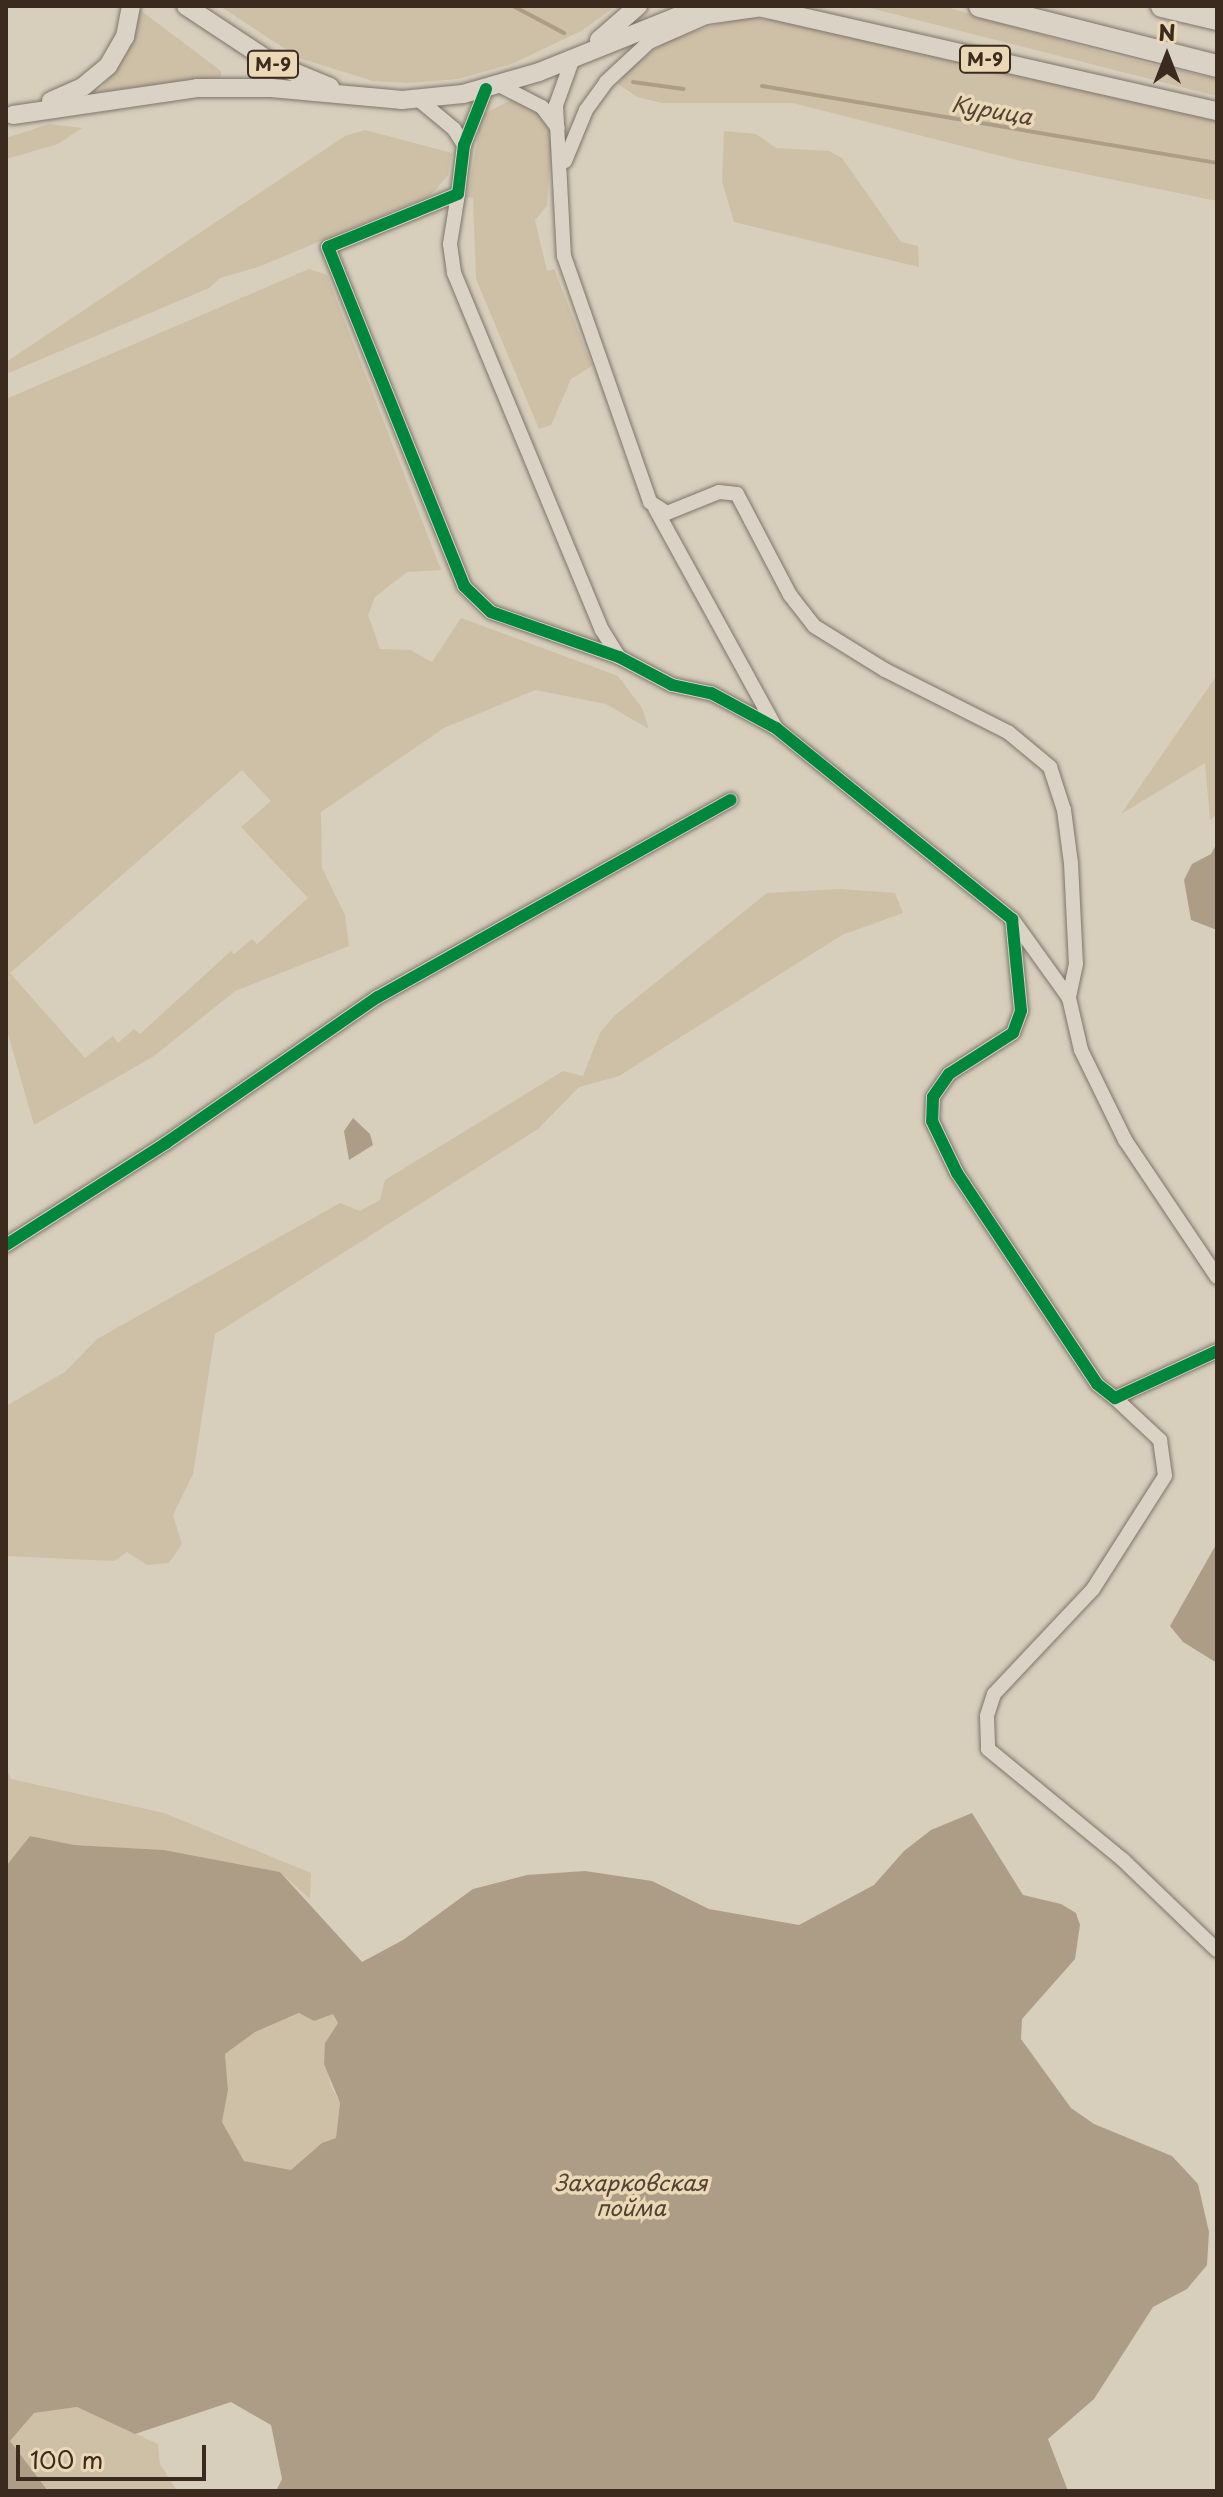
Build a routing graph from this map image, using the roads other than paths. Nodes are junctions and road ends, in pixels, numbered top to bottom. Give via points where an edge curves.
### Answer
1 (131, 6) edge
2 (186, 6) edge
3 (638, 6) edge
4 (730, 6) edge
5 (754, 6) edge
6 (980, 6) edge
7 (1162, 6) edge
8 (774, 8) junction
9 (1217, 19) edge
10 (577, 55) junction
11 (1217, 66) edge
12 (492, 87) junction
13 (371, 99) junction
14 (418, 99) junction
15 (1217, 111) edge
16 (10, 116) edge
17 (561, 136) junction
18 (464, 145) junction
19 (561, 172) junction
20 (458, 194) junction
21 (655, 508) junction
22 (619, 657) junction
23 (776, 728) junction
24 (731, 800) dead end
25 (1012, 919) junction
26 (1069, 998) junction
27 (6, 1245) edge
28 (1217, 1277) edge
29 (1217, 1351) edge
30 (1115, 1398) junction
31 (1217, 1950) edge

1 - 16 main road via 125,37 108,66 69,95
2 - 13 main road, М-9 via 272,63
3 - 10 main road, М-9
4 - 10 main road, М-9 via 676,17
5 - 8 main road, М-9
6 - 11 highway, М-9
7 - 9 highway
8 - 15 main road, М-9
8 - 19 street via 706,17 649,42 606,82 586,110
10 - 12 main road, М-9
10 - 17 street via 556,105
12 - 14 main road, М-9
12 - 17 street via 542,107
12 - 18 street
13 - 14 main road, М-9
13 - 16 main road, М-9 via 247,86
14 - 18 street via 454,129
17 - 19 street
18 - 20 street
19 - 21 street via 564,256
20 - 22 street via 450,244 454,273 602,630
20 - 22 street via 328,247 464,586 491,612
21 - 23 street
21 - 26 street via 667,513 719,492 737,494 790,595 814,626 877,666 1008,732 1050,767 1064,810 1071,863 1076,964
22 - 23 street via 672,685 711,693
23 - 25 street
24 - 27 street via 378,997
25 - 26 street
25 - 30 street via 1021,1011 1013,1033 949,1074 933,1097 932,1121 957,1173 1097,1384
26 - 28 street via 1098,1092
29 - 30 street
30 - 31 street via 1160,1440 1165,1476 1093,1589 994,1694 987,1716 988,1749 1123,1860

